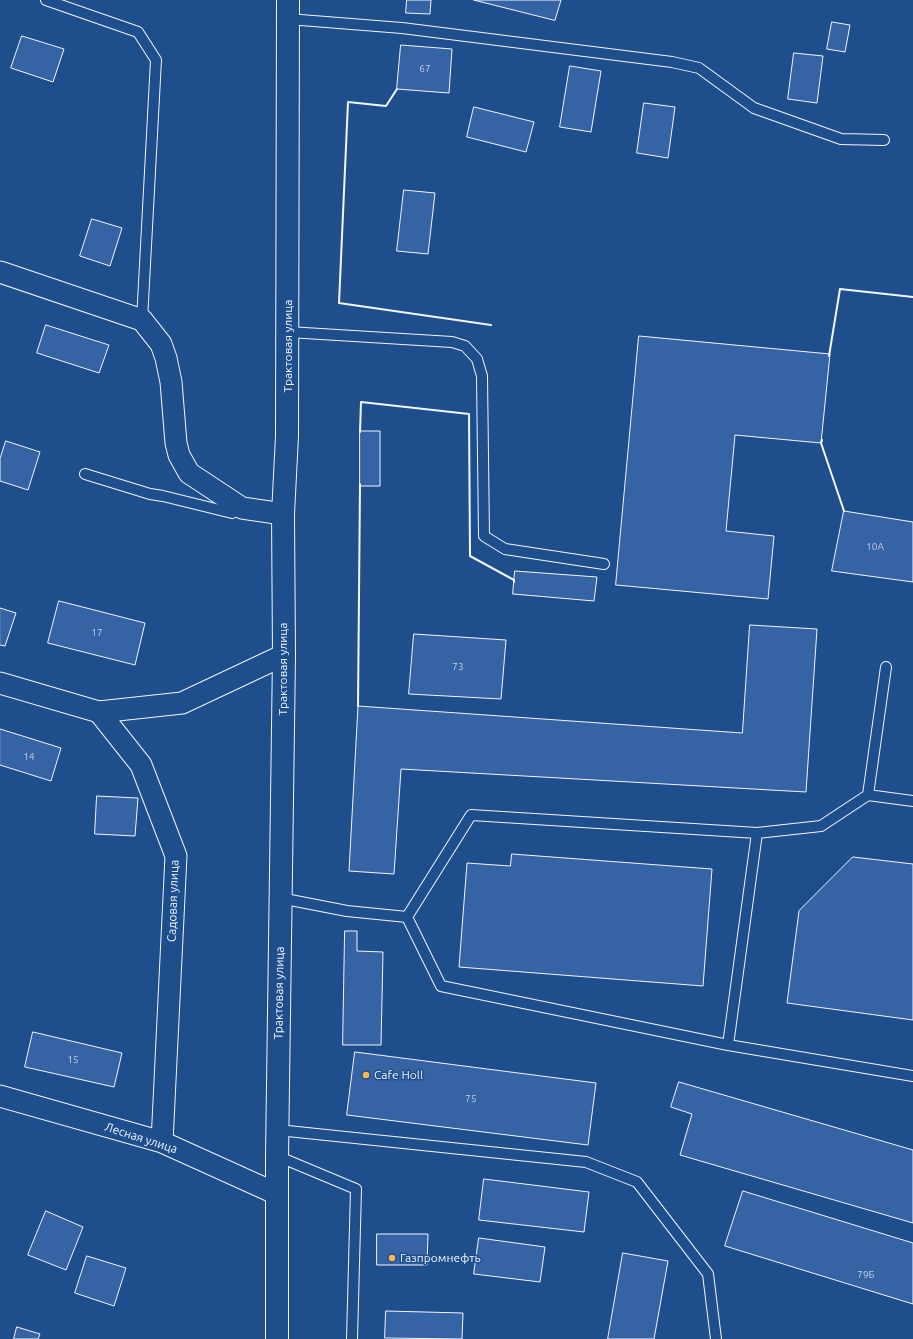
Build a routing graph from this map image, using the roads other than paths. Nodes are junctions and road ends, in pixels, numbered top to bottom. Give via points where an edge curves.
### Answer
1 (46, 0) edge
2 (288, 10) edge
3 (884, 140) dead end
4 (0, 272) edge
5 (142, 320) junction
6 (288, 332) junction
7 (85, 474) dead end
8 (242, 508) junction
9 (283, 514) junction
10 (604, 564) dead end
11 (284, 655) junction
12 (886, 667) dead end
13 (0, 683) edge
14 (99, 712) junction
15 (868, 796) junction
16 (913, 801) edge
17 (757, 833) junction
18 (280, 898) junction
19 (408, 917) junction
20 (728, 1045) junction
21 (913, 1076) edge
22 (0, 1096) edge
23 (278, 1130) junction
24 (162, 1142) junction
25 (277, 1156) junction
26 (277, 1194) junction
27 (277, 1339) edge
28 (352, 1339) edge
29 (716, 1339) edge

1 - 5 lane via 138,32 156,60
2 - 3 lane via 402,28 672,62 699,68 754,108 842,139
2 - 6 highway, Трактовая улица
4 - 5 street
5 - 8 street via 161,344 166,358 172,382 176,443 189,473
6 - 9 highway, Трактовая улица
6 - 10 lane via 452,342 465,346 477,359 482,376 484,536 505,549
7 - 8 lane via 150,494 232,513
8 - 9 street
9 - 11 highway, Трактовая улица
11 - 14 street via 182,703
11 - 18 highway, Трактовая улица
12 - 15 lane
13 - 14 street
14 - 24 street, Садовая улица via 141,765 176,856
15 - 16 lane
15 - 17 lane via 821,826
17 - 19 lane via 471,815
17 - 20 lane
18 - 19 lane via 347,911
18 - 23 highway, Трактовая улица
19 - 20 lane via 441,986
20 - 21 lane
22 - 24 street, Лесная улица
23 - 25 highway, Трактовая улица
23 - 29 lane via 586,1162 637,1182 708,1274
24 - 26 street, Лесная улица
25 - 26 highway, Трактовая улица
25 - 28 lane via 356,1189
26 - 27 highway, Трактовая улица

